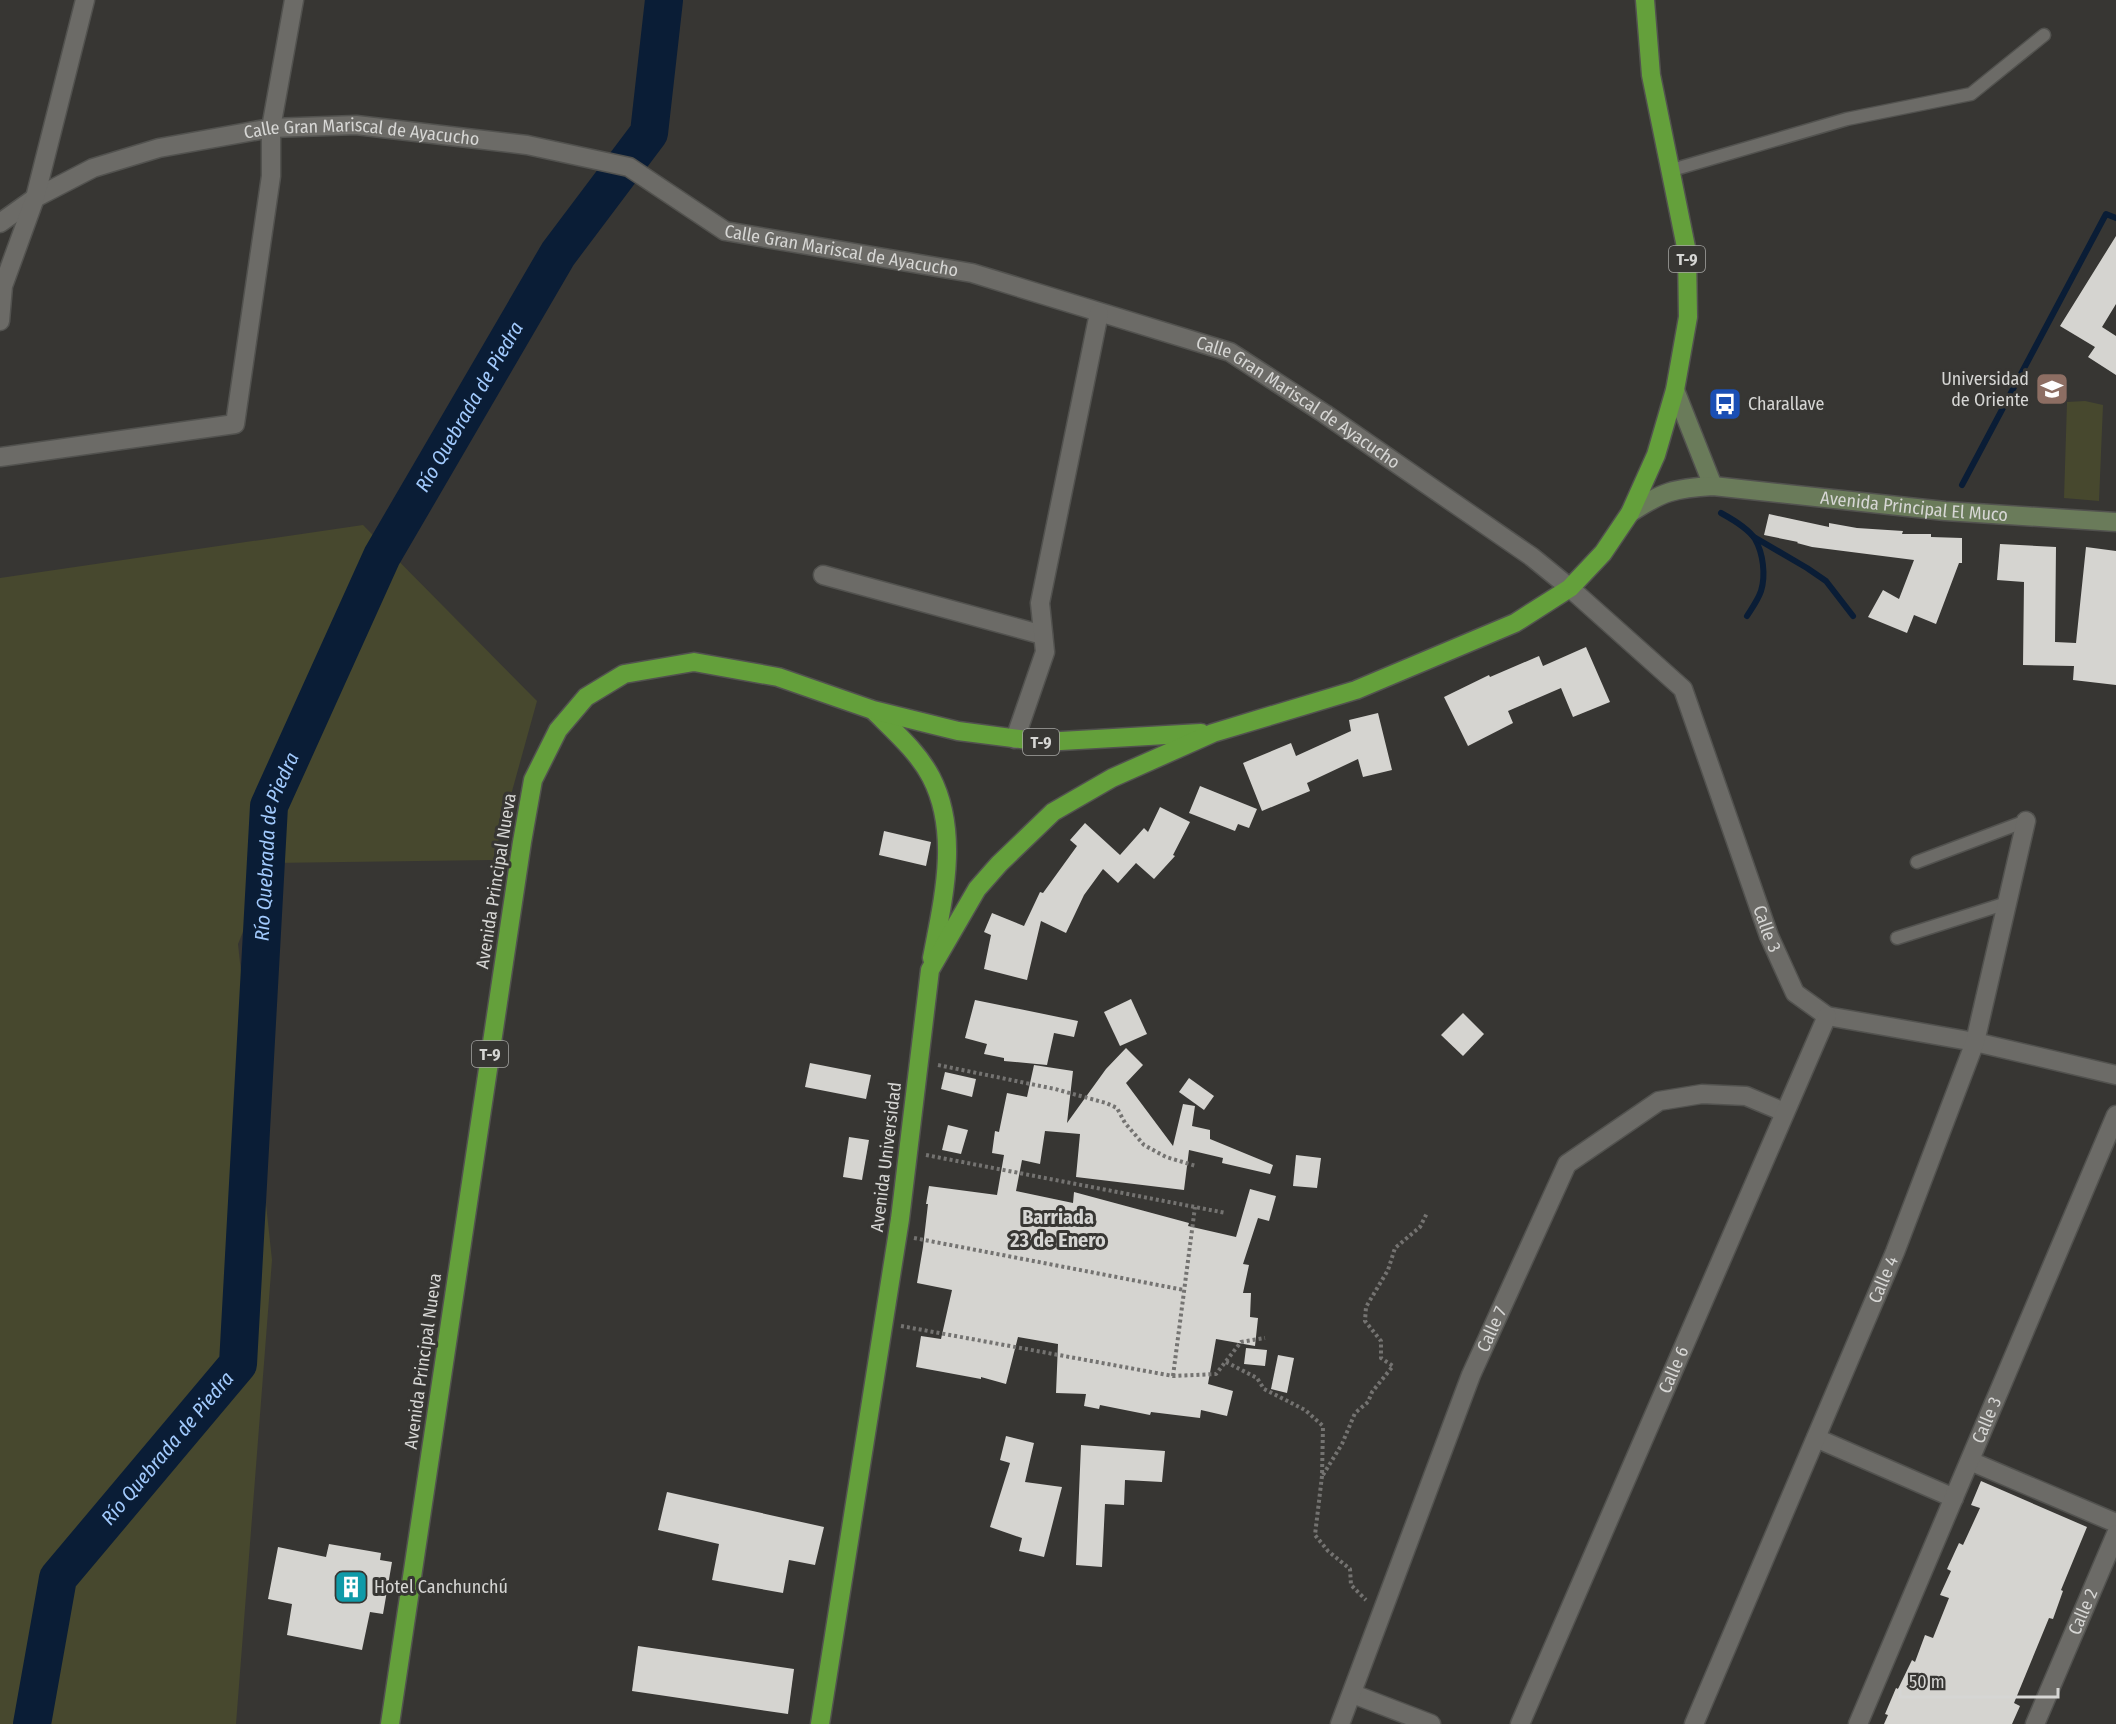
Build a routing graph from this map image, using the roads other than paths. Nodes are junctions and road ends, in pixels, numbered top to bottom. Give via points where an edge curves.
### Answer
1 (85, 0) edge
2 (294, 0) edge
3 (1645, 0) edge
4 (2044, 34) dead end
5 (271, 128) junction
6 (1672, 170) junction
7 (35, 198) junction
8 (0, 223) edge
9 (1099, 313) junction
10 (0, 321) edge
11 (1675, 390) junction
12 (0, 457) edge
13 (1713, 486) junction
14 (1630, 513) junction
15 (2116, 522) edge
16 (823, 575) dead end
17 (1570, 588) junction
18 (1043, 635) junction
19 (873, 710) junction
20 (1213, 733) junction
21 (1015, 739) junction
22 (2026, 821) joint
23 (1917, 862) dead end
24 (2007, 903) junction
25 (1897, 938) dead end
26 (930, 970) junction
27 (1827, 1016) junction
28 (1975, 1042) junction
29 (2116, 1075) edge
30 (1784, 1112) junction
31 (2116, 1115) edge
32 (1816, 1438) junction
33 (1970, 1461) junction
34 (1954, 1498) junction
35 (2116, 1523) edge
36 (2116, 1534) edge
37 (1353, 1694) junction
38 (390, 1724) edge
39 (820, 1724) edge
40 (1340, 1724) edge
41 (1431, 1724) edge
42 (1520, 1724) edge
43 (1694, 1724) edge
44 (1858, 1724) edge
45 (2035, 1724) edge

1 - 7 street
2 - 5 street
3 - 6 highway, T-9 via 1652,75
4 - 6 lane via 1971,94 1846,119
5 - 7 street, Calle Gran Mariscal de Ayacucho via 148,151 93,168
5 - 9 street, Calle Gran Mariscal de Ayacucho via 356,125 527,145 629,167 725,231 972,273
5 - 12 street via 271,176 235,424
6 - 11 highway, T-9 via 1687,252 1688,317
7 - 8 street, Calle Gran Mariscal de Ayacucho
7 - 10 street via 3,286
9 - 17 street, Calle Gran Mariscal de Ayacucho via 1230,352 1420,479
9 - 18 street via 1040,603
11 - 13 street
11 - 14 highway, T-9 via 1656,455
13 - 14 street, Avenida Principal El Muco via 1683,487 1655,497
13 - 15 street, Avenida Principal El Muco via 1945,511
14 - 17 highway, T-9 via 1603,553
16 - 18 street
17 - 20 highway, T-9 via 1515,623 1356,690
17 - 27 street, Calle 3 via 1683,689 1769,936 1795,993
18 - 21 street via 1045,652
19 - 21 highway, Avenida Principal Nueva / T-9 via 958,731
19 - 26 highway, T-9 via 907,744 931,776 941,802 946,861
19 - 38 highway, Avenida Principal Nueva / T-9 via 778,677 693,662 624,674 586,697 558,730 533,780
20 - 21 highway, Avenida Principal Nueva / T-9 via 1043,742
20 - 26 highway, Avenida Universidad / T-9 via 1112,778 1053,812 977,889
22 - 23 lane
22 - 24 street, Calle 4
24 - 25 lane
24 - 28 street, Calle 4
26 - 39 highway, Avenida Universidad / T-9 via 898,1234
27 - 28 street, Calle 3
27 - 30 street, Calle 6
28 - 29 street, Calle 3
28 - 32 street, Calle 4 via 1895,1252
30 - 37 street, Calle 7 via 1746,1096 1702,1094 1659,1101 1568,1164 1471,1375
30 - 42 street, Calle 6
31 - 33 street, Calle 3
32 - 34 street
32 - 43 street, Calle 4
33 - 34 street, Calle 3
33 - 35 street
34 - 44 street, Calle 3
36 - 45 street, Calle 2
37 - 40 street, Calle 7
37 - 41 street

